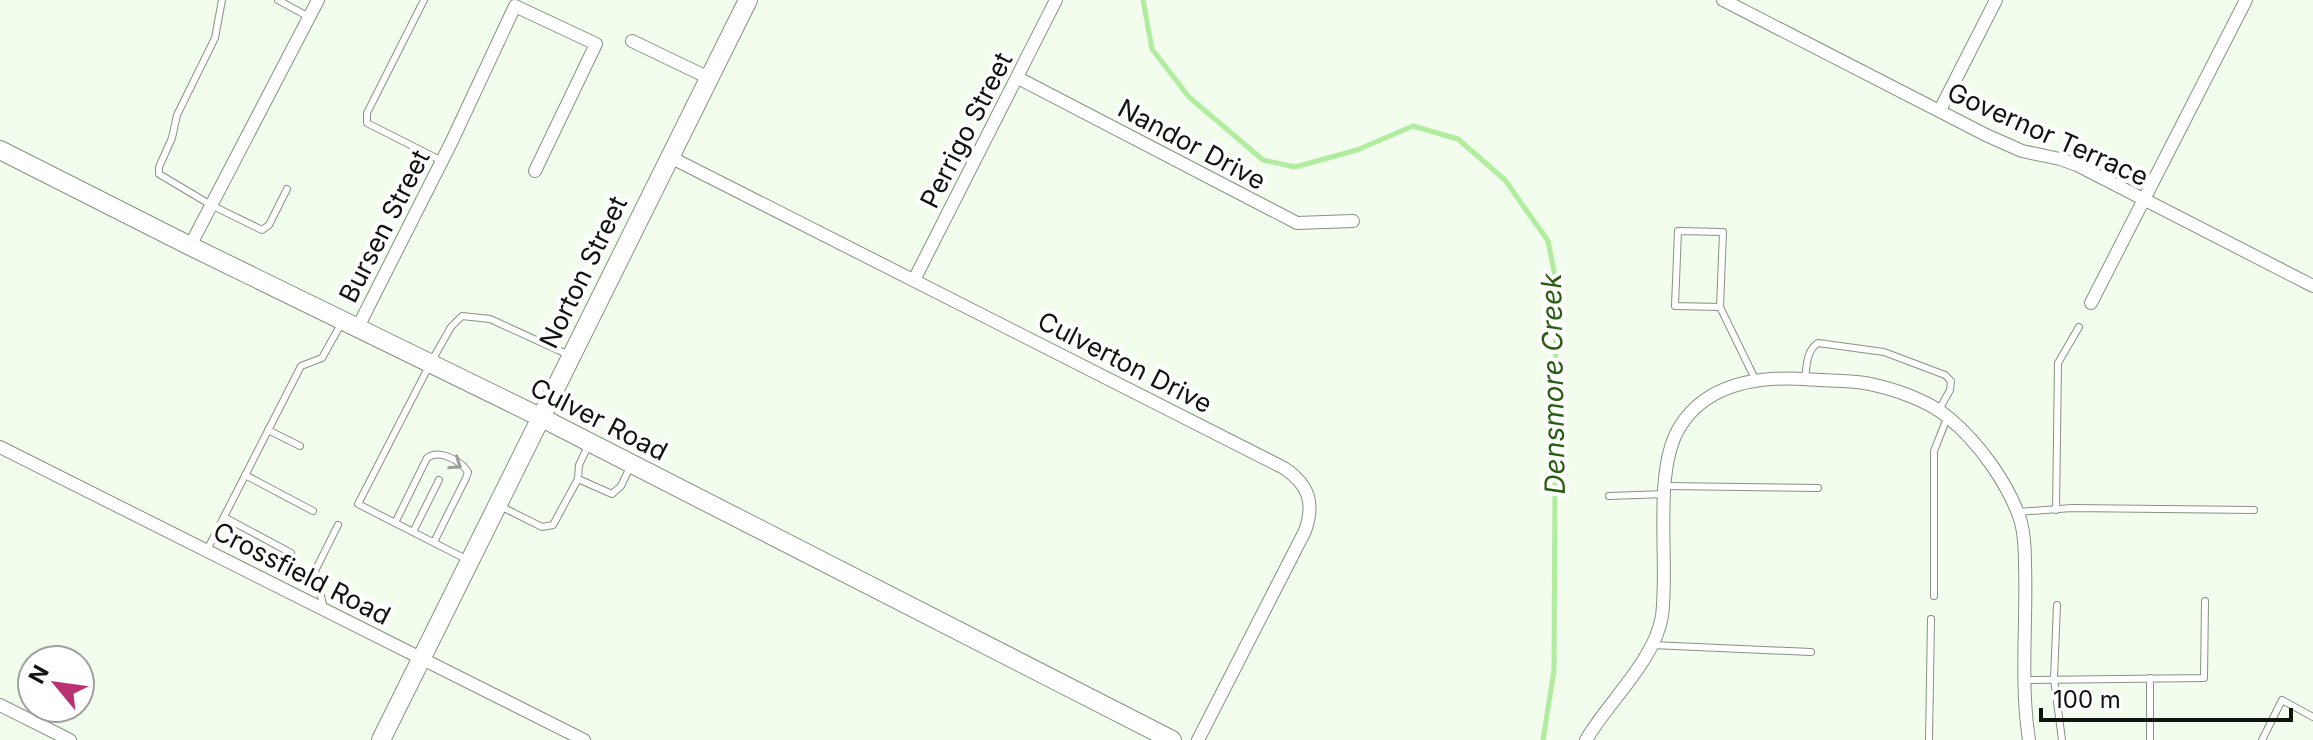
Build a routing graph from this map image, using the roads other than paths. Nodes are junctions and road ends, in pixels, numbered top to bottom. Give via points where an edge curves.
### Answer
1 (222, 0) edge
2 (278, 0) edge
3 (318, 0) edge
4 (424, 0) edge
5 (748, 0) edge
6 (1056, 0) edge
7 (1723, 0) edge
8 (1996, 0) edge
9 (2246, 0) edge
10 (510, 3) edge
11 (1749, 6) edge
12 (309, 17) junction
13 (632, 41) dead end
14 (709, 78) junction
15 (1018, 78) junction
16 (1940, 110) junction
17 (0, 150) edge
18 (670, 157) junction
19 (442, 161) junction
20 (535, 171) dead end
21 (287, 189) dead end
22 (2145, 201) junction
23 (211, 205) junction
24 (1353, 221) dead end
25 (190, 246) junction
26 (914, 280) junction
27 (2313, 286) edge
28 (2091, 303) dead end
29 (1720, 307) junction
30 (350, 325) junction
31 (2079, 327) dead end
32 (571, 356) junction
33 (430, 364) junction
34 (1805, 379) junction
35 (1756, 381) junction
36 (1943, 414) junction
37 (540, 417) junction
38 (268, 430) junction
39 (590, 443) junction
40 (300, 446) dead end
41 (0, 447) edge
42 (632, 464) junction
43 (245, 475) junction
44 (578, 479) junction
45 (439, 480) dead end
46 (1818, 488) dead end
47 (1666, 490) junction
48 (1609, 496) dead end
49 (497, 504) junction
50 (2056, 510) junction
51 (2254, 510) dead end
52 (313, 511) dead end
53 (2016, 513) junction
54 (224, 517) junction
55 (395, 523) junction
56 (338, 525) dead end
57 (413, 532) junction
58 (434, 542) junction
59 (207, 550) junction
60 (291, 553) dead end
61 (469, 560) junction
62 (1934, 596) dead end
63 (2205, 601) dead end
64 (2057, 605) dead end
65 (324, 609) junction
66 (1931, 619) dead end
67 (1652, 645) junction
68 (1811, 652) dead end
69 (422, 657) junction
70 (2150, 678) junction
71 (2054, 679) junction
72 (2025, 680) junction
73 (0, 705) edge
74 (2313, 717) edge
75 (70, 740) edge
76 (381, 740) edge
77 (584, 740) edge
78 (1172, 740) edge
79 (1198, 740) edge
80 (1586, 740) edge
81 (1929, 740) edge
82 (2029, 740) edge
83 (2062, 740) edge
84 (2150, 740) edge
85 (2262, 740) edge

1 - 23 lane via 215,38 177,115 159,167 163,178
2 - 12 lane
3 - 12 street
4 - 19 lane via 367,113 367,123
5 - 14 main road, Norton Street
6 - 15 street, Perrigo Street
7 - 11 street, Governor Terrace
8 - 16 street
9 - 22 street
10 - 19 street, Bursen Street
10 - 20 street via 596,44
11 - 16 street, Governor Terrace
12 - 23 street
13 - 14 street
14 - 18 main road, Norton Street
15 - 24 street, Nandor Drive via 1297,223
15 - 26 street, Perrigo Street
16 - 22 street, Governor Terrace via 2022,151 2077,165
17 - 25 main road, Culver Road
18 - 26 street, Culverton Drive
18 - 32 main road, Norton Street
19 - 30 street, Bursen Street
21 - 23 lane via 262,230
22 - 27 street, Governor Terrace
22 - 28 street
23 - 25 street
25 - 30 main road, Culver Road
26 - 79 street, Culverton Drive via 1284,468 1302,482 1311,509 1305,531
29 - 29 lane via 1723,232 1678,231 1675,306
29 - 35 lane
30 - 33 main road, Culver Road
30 - 38 lane via 322,358 301,366
31 - 50 lane via 2058,363
32 - 33 lane via 490,319 462,316
32 - 37 main road, Norton Street
33 - 37 main road, Culver Road
33 - 55 lane via 358,504
34 - 35 street
34 - 36 street via 1866,383
34 - 36 lane via 1811,348 1818,343 1884,352 1951,381
35 - 47 street via 1726,386 1697,405 1678,431 1667,462
36 - 53 street via 1989,464
36 - 62 lane via 1934,451
37 - 39 main road, Culver Road
37 - 49 main road, Norton Street
38 - 40 lane
38 - 43 lane
39 - 42 main road, Culver Road
39 - 44 lane
41 - 59 street, Crossfield Road
42 - 44 lane via 612,494
42 - 78 main road, Culver Road
43 - 52 lane
43 - 54 lane
44 - 49 lane via 547,527
45 - 57 lane
46 - 47 lane
47 - 48 lane
47 - 67 street via 1662,618
49 - 61 main road, Norton Street
50 - 51 lane
50 - 53 lane
53 - 72 street via 2025,562
54 - 59 lane
54 - 60 lane
55 - 57 lane
55 -> 58 lane via 427,458 440,454 468,472
56 - 65 lane via 315,571
57 - 58 lane
58 - 61 lane
59 - 65 street, Crossfield Road
61 - 69 main road, Norton Street
63 - 70 lane via 2204,678
64 - 71 lane
65 - 69 street, Crossfield Road
66 - 81 lane
67 - 68 lane
67 - 80 street
69 - 76 main road, Norton Street
69 - 77 street, Crossfield Road
70 - 71 lane
70 - 84 lane
71 - 72 lane
71 - 83 lane
72 - 82 street
73 - 75 street
74 - 85 lane via 2282,700

